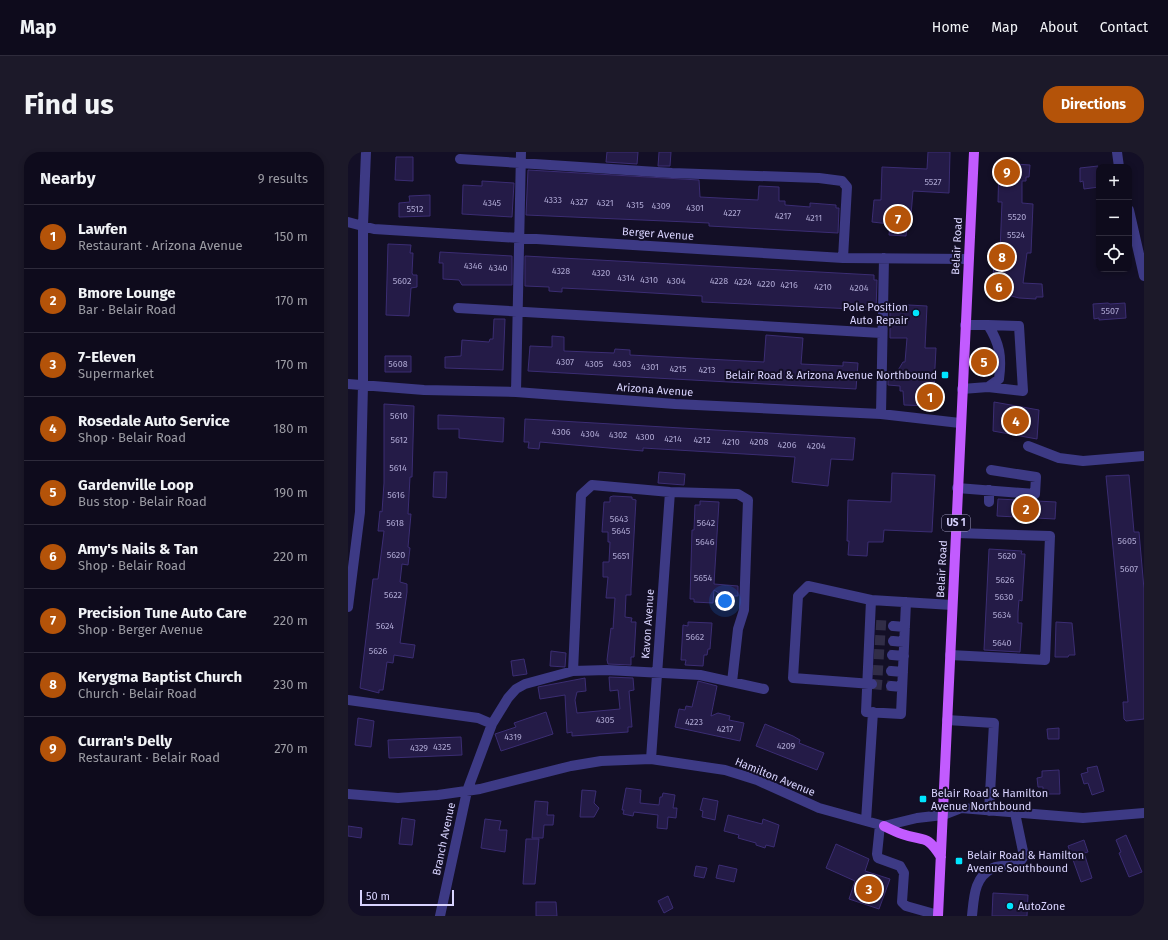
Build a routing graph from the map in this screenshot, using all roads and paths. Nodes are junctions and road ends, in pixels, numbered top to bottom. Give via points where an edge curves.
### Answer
1 (366, 152) edge
2 (521, 152) edge
3 (974, 152) edge
4 (1117, 152) edge
5 (460, 159) dead end
6 (521, 164) junction
7 (1119, 164) edge
8 (348, 222) edge
9 (1132, 223) edge
10 (362, 225) junction
11 (519, 238) junction
12 (843, 258) junction
13 (884, 258) junction
14 (968, 259) junction
15 (1144, 276) edge
16 (458, 308) dead end
17 (518, 312) junction
18 (965, 325) junction
19 (988, 325) junction
20 (882, 333) junction
21 (348, 384) edge
22 (363, 385) junction
23 (988, 387) junction
24 (962, 389) junction
25 (516, 392) junction
26 (881, 414) junction
27 (960, 423) junction
28 (1028, 446) dead end
29 (1144, 456) edge
30 (991, 470) dead end
31 (957, 488) junction
32 (990, 490) junction
33 (670, 492) junction
34 (989, 502) dead end
35 (956, 534) junction
36 (871, 600) junction
37 (906, 602) junction
38 (952, 606) junction
39 (348, 607) edge
40 (893, 626) tunnel mouth
41 (905, 627) junction
42 (893, 641) tunnel mouth
43 (904, 642) junction
44 (892, 655) tunnel mouth
45 (950, 655) junction
46 (904, 656) junction
47 (573, 671) junction
48 (891, 671) tunnel mouth
49 (657, 672) junction
50 (903, 672) junction
51 (732, 682) junction
52 (870, 684) junction
53 (891, 686) tunnel mouth
54 (902, 687) junction
55 (764, 689) dead end
56 (348, 700) edge
57 (872, 712) junction
58 (947, 720) junction
59 (492, 724) junction
60 (651, 759) junction
61 (466, 791) junction
62 (348, 794) edge
63 (989, 812) junction
64 (1144, 813) edge
65 (1015, 814) junction
66 (943, 815) junction
67 (866, 821) junction
68 (882, 825) junction
69 (941, 857) junction
70 (440, 916) edge
71 (938, 916) edge
72 (972, 916) edge

1 - 10 street
2 - 6 street
3 - 14 main road, Belair Road / US 1
4 - 7 street
5 - 6 street
6 - 11 street
6 - 12 street via 842,181 848,187
8 - 10 street, Berger Avenue
9 - 15 street
10 - 11 street, Berger Avenue via 374,229
10 - 22 street
11 - 12 street, Berger Avenue
11 - 17 street
12 - 13 street, Berger Avenue
13 - 14 street, Berger Avenue
13 - 20 street
14 - 18 main road, Belair Road / US 1
16 - 17 street
17 - 20 street
17 - 25 street
18 - 19 street
18 - 24 main road, Belair Road / US 1
19 - 23 street via 1001,352 999,379
19 - 23 street via 1019,326 1023,391
20 - 26 street
21 - 22 street, Arizona Avenue
22 - 25 street, Arizona Avenue via 424,390
22 - 39 street via 360,512
23 - 24 street
24 - 27 main road, Belair Road / US 1
25 - 26 street, Arizona Avenue via 675,404
26 - 27 street, Arizona Avenue
27 - 31 main road, Belair Road / US 1
28 - 29 street via 1059,458 1083,461
30 - 32 street via 1036,478 1035,494
31 - 32 street
31 - 35 main road, Belair Road / US 1
32 - 34 street
33 - 47 street via 592,485 581,495
33 - 49 street, Kavon Avenue
33 - 51 street via 738,494 748,500 744,610 738,629
35 - 38 main road, Belair Road / US 1
35 - 45 street via 1050,536 1045,660
36 - 37 street
36 - 52 street via 873,625
36 - 52 street via 808,586 802,590 798,596 793,678
37 - 38 street
37 - 41 street
38 - 45 main road, Belair Road / US 1
40 - 41 street
41 - 43 street
42 - 43 street
43 - 46 street
44 - 46 street
45 - 58 main road, Belair Road / US 1
46 - 50 street
47 - 49 street, Branch Avenue
47 - 59 street, Branch Avenue via 525,684 508,698
48 - 50 street
49 - 51 street, Branch Avenue via 700,675
49 - 60 street, Kavon Avenue
50 - 54 street
51 - 55 street, Branch Avenue
52 - 57 street via 866,712
53 - 54 street
54 - 57 street via 901,714
56 - 59 street via 478,718
57 - 67 street
58 - 63 street via 994,723
58 - 66 main road, Belair Road / US 1
59 - 61 street, Branch Avenue
60 - 61 street, Hamilton Avenue via 602,761 571,766
60 - 67 street, Hamilton Avenue via 724,770 757,780 818,808
61 - 62 street, Hamilton Avenue via 398,798
61 - 70 street, Branch Avenue
63 - 65 street, Hamilton Avenue
63 - 66 street, Hamilton Avenue via 961,808
64 - 65 street, Hamilton Avenue via 1083,818
65 - 72 street via 1024,856 1018,865 994,867 978,878
66 - 68 street, Hamilton Avenue
66 - 69 main road, Belair Road / US 1
67 - 68 street, Hamilton Avenue
68 - 69 main road via 902,835 926,838 935,846
68 - 71 street via 878,858 900,866 904,873 902,902 906,906
69 - 71 main road, Belair Road / US 1

